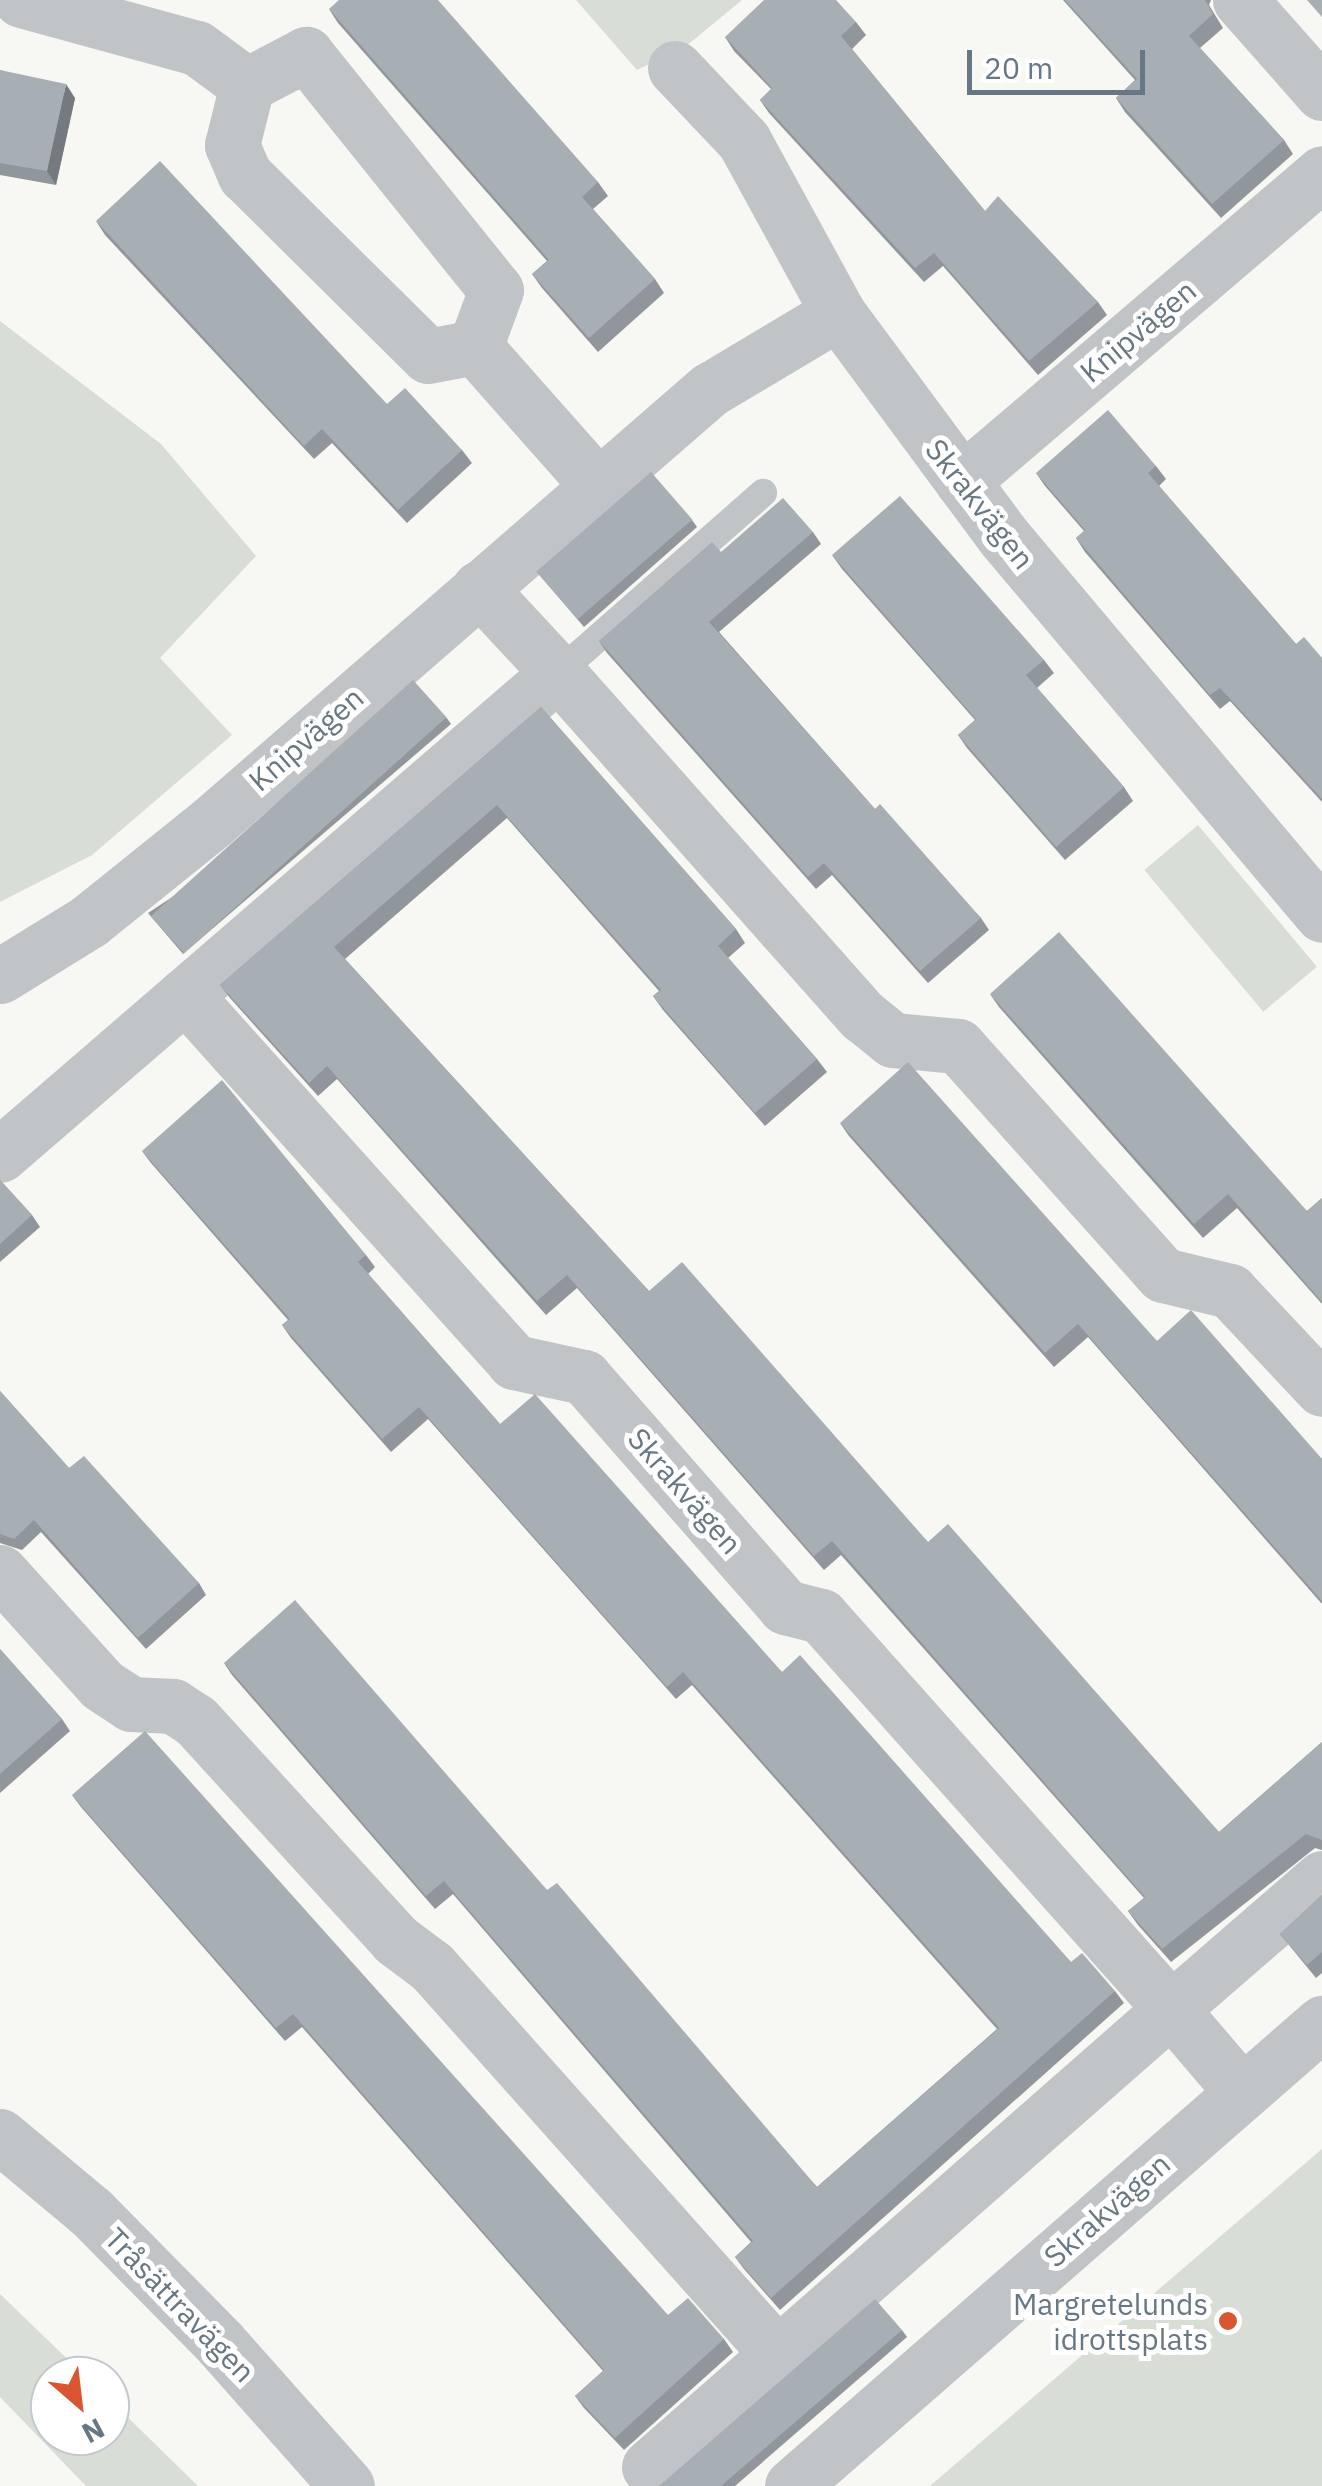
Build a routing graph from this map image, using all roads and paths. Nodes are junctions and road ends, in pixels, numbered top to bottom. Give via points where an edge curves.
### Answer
1 (20, 0) edge
2 (1240, 0) edge
3 (675, 68) dead end
4 (247, 85) junction
5 (1322, 93) edge
6 (1319, 181) edge
7 (838, 314) junction
8 (475, 347) junction
9 (962, 480) junction
10 (597, 485) junction
11 (763, 493) dead end
12 (479, 588) junction
13 (558, 673) junction
14 (1322, 915) edge
15 (0, 976) edge
16 (185, 995) junction
17 (0, 1155) edge
18 (1322, 1390) edge
19 (0, 1572) edge
20 (1322, 1878) edge
21 (1171, 2010) junction
22 (1322, 2023) edge
23 (1242, 2092) junction
24 (0, 2136) edge
25 (780, 2357) junction
26 (648, 2467) dead end
27 (346, 2486) edge
28 (792, 2486) edge

1 - 4 street via 198,48
2 - 5 street
3 - 7 street, Skrakvägen via 744,142
4 - 8 street via 232,145 245,175 428,356
4 - 8 street via 306,54 496,290
6 - 9 street, Knipvägen
7 - 9 street, Skrakvägen
7 - 10 street, Knipvägen via 709,390
8 - 10 street
9 - 14 street, Skrakvägen
10 - 12 street, Knipvägen
11 - 13 lane
12 - 13 street
12 - 15 street, Knipvägen via 212,822 88,921
13 - 16 street
13 - 18 street via 863,1016 893,1040 958,1046 1162,1274 1230,1291
16 - 17 street
16 - 21 street, Skrakvägen via 514,1362 584,1377 786,1607 821,1616
19 - 25 street via 102,1685 131,1704 173,1706 196,1721 396,1940 432,1968
20 - 21 street
21 - 23 street, Skrakvägen
21 - 25 street
22 - 23 street, Skrakvägen
23 - 28 street, Skrakvägen
24 - 27 street, Tråsättravägen via 91,2212 208,2330
25 - 26 street

